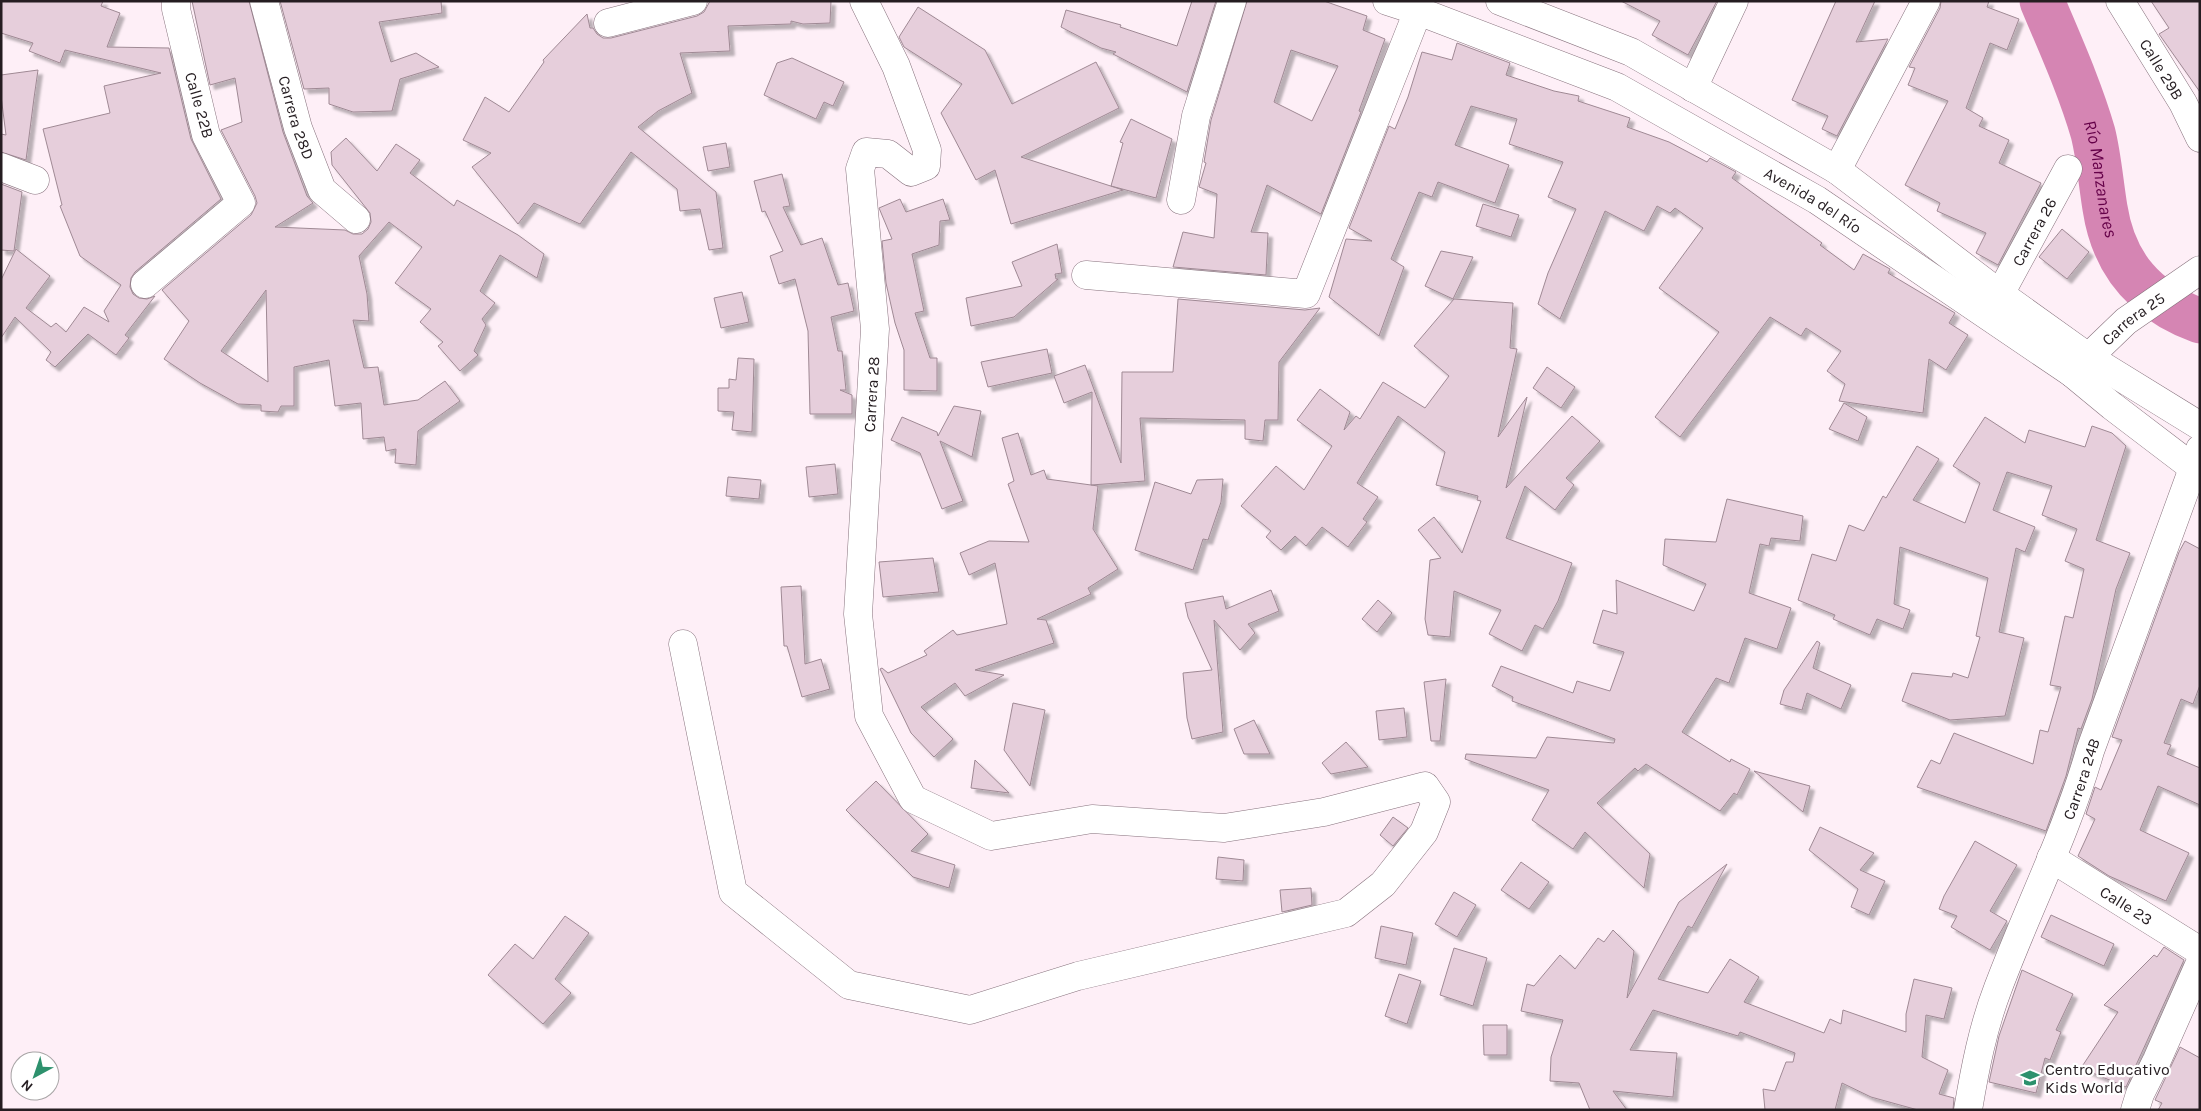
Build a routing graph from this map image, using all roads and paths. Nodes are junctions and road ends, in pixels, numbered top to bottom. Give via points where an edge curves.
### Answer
1 (176, 1) edge
2 (264, 1) edge
3 (693, 1) edge
4 (864, 1) edge
5 (1232, 1) edge
6 (1387, 1) edge
7 (1734, 1) edge
8 (1926, 1) edge
9 (2120, 1) edge
10 (1511, 3) edge
11 (1418, 11) junction
12 (608, 23) dead end
13 (1693, 88) junction
14 (2192, 98) edge
15 (2200, 138) edge
16 (1, 167) edge
17 (2068, 169) dead end
18 (1837, 170) junction
19 (35, 180) dead end
20 (1181, 200) dead end
21 (356, 219) dead end
22 (1086, 275) dead end
23 (2190, 276) edge
24 (145, 284) dead end
25 (2000, 294) junction
26 (2080, 365) junction
27 (2200, 426) edge
28 (2197, 463) edge
29 (683, 644) dead end
30 (2052, 858) junction
31 (2200, 952) edge
32 (2200, 963) edge
33 (1968, 1110) edge
34 (2135, 1110) edge

1 - 24 street, Calle 22B via 206,135 241,203
2 - 21 street, Carrera 28D via 298,128 322,190
3 - 12 street
4 - 29 street, Carrera 28 via 896,66 927,150 926,166 911,172 888,154 866,152 860,170 875,329 858,614 869,716 913,799 991,836 1092,819 1224,828 1324,812 1425,786 1436,802 1424,832 1383,884 1346,913 1078,976 970,1010 896,995 849,985 733,892
5 - 20 street via 1196,116
6 - 11 street, Avenida del Río
7 - 13 street
8 - 18 street
9 - 14 street, Calle 29B
10 - 13 street, Avenida del Río via 1630,52
11 - 22 street via 1306,294
11 - 26 street, Avenida del Río via 1626,91 1817,200
13 - 18 street, Avenida del Río
14 - 15 street, Calle 29B
16 - 19 street
17 - 25 street, Carrera 26
18 - 25 street, Avenida del Río
23 - 26 street, Carrera 25 via 2126,321
25 - 26 street, Avenida del Río
26 - 27 street, Avenida del Río
26 - 28 street, Avenida del Río via 2112,406
28 - 30 street, Carrera 24B
30 - 31 street, Calle 23
30 - 33 street, Carrera 24B via 1997,989 1978,1051
32 - 34 street

